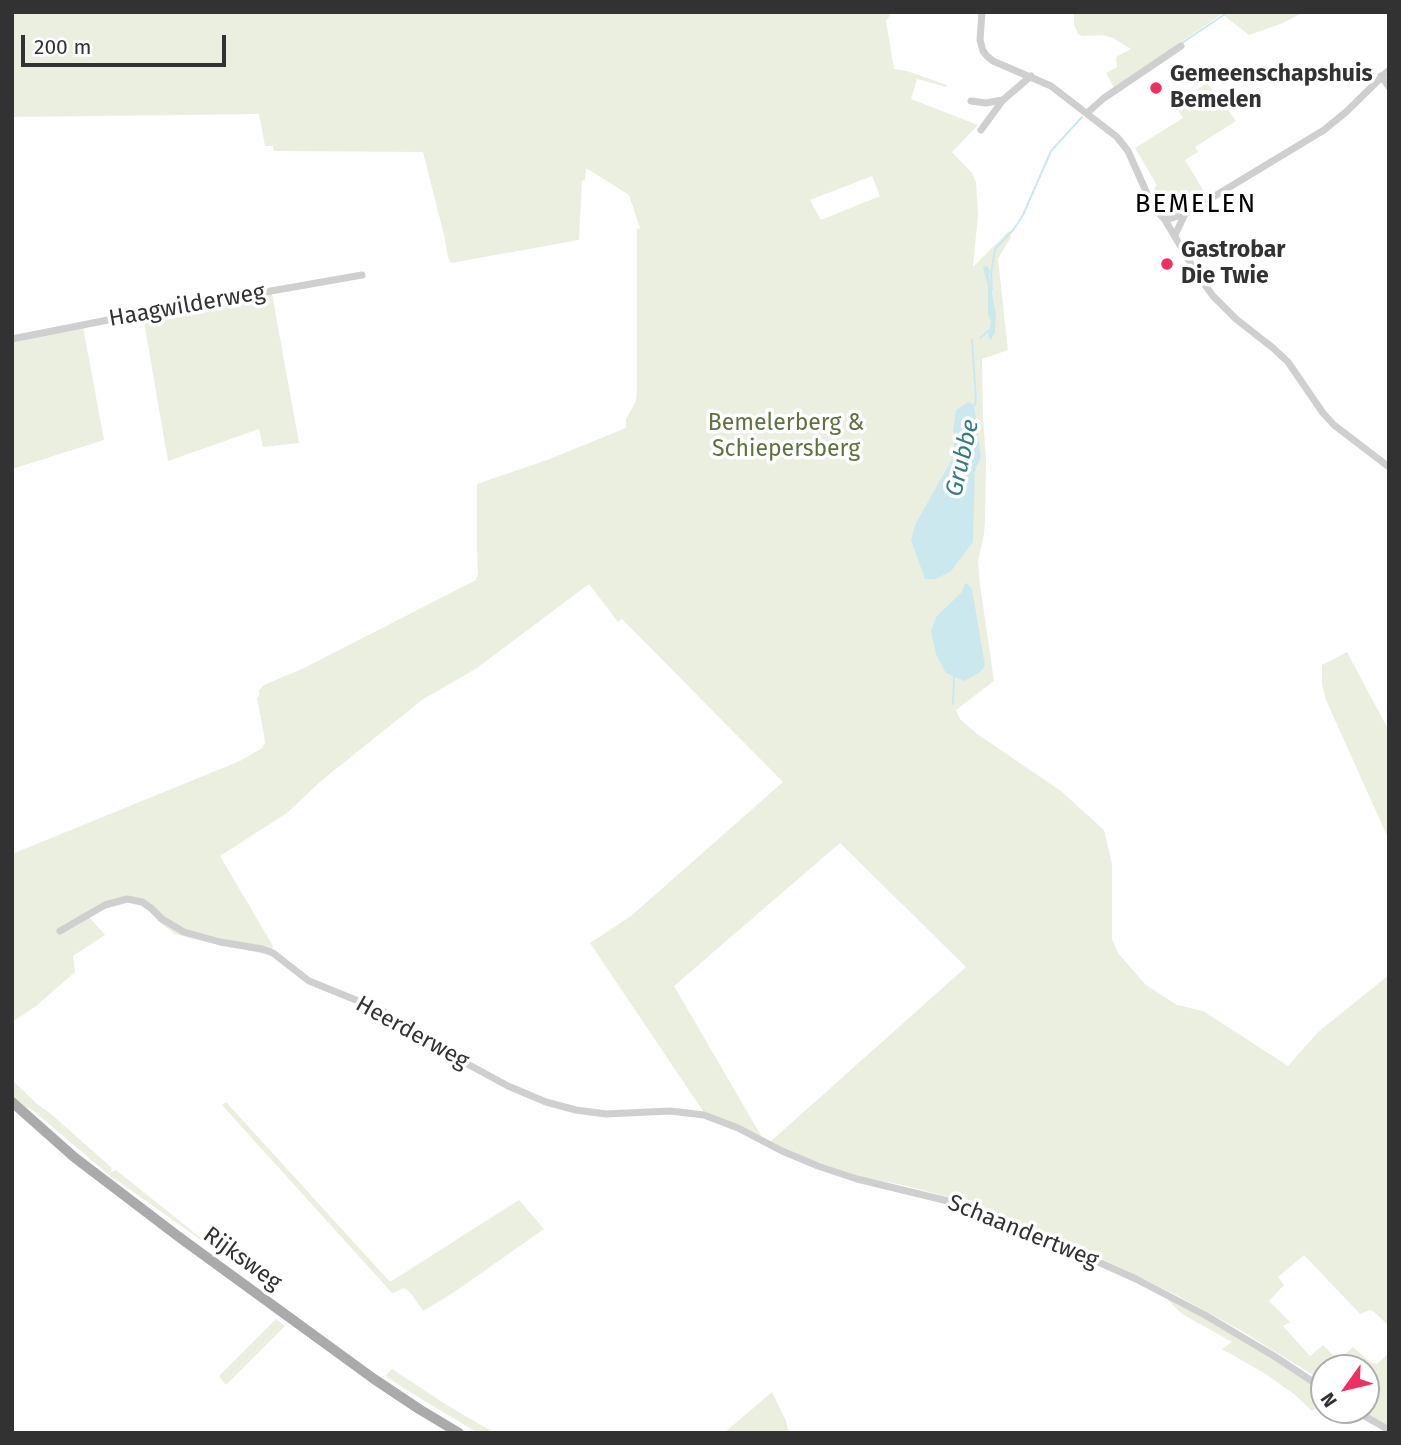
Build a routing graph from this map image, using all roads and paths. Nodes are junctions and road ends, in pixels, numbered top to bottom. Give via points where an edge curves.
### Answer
1 (982, 12) edge
2 (1181, 46) dead end
3 (1389, 70) edge
4 (1031, 76) junction
5 (1381, 76) junction
6 (1389, 87) edge
7 (1003, 100) junction
8 (971, 101) dead end
9 (1087, 113) junction
10 (981, 130) dead end
11 (1185, 215) junction
12 (1165, 220) junction
13 (1175, 235) junction
14 (362, 275) dead end
15 (12, 340) edge
16 (1389, 467) edge
17 (60, 931) dead end
18 (12, 1102) edge
19 (704, 1115) joint
20 (1310, 1379) edge
21 (459, 1433) edge

1 - 4 street via 983,51 997,63
2 - 9 street
3 - 5 street
4 - 7 street
4 - 9 street
5 - 6 street
5 - 11 street via 1324,130
7 - 8 street
7 - 10 street
9 - 12 street via 1124,145 1150,202
11 - 12 street
11 - 13 street
12 - 13 street
13 - 16 street via 1222,306 1288,362 1334,425
14 - 15 street, Haagwilderweg
17 - 19 street, Heerderweg via 105,905 138,900 184,932 270,951 309,981 383,1011 458,1059 546,1102 606,1114 670,1111
18 - 21 main road, Rijksweg via 74,1157 179,1237 374,1379
19 - 20 street, Schaandertweg via 808,1163 952,1202 1082,1254 1205,1315

